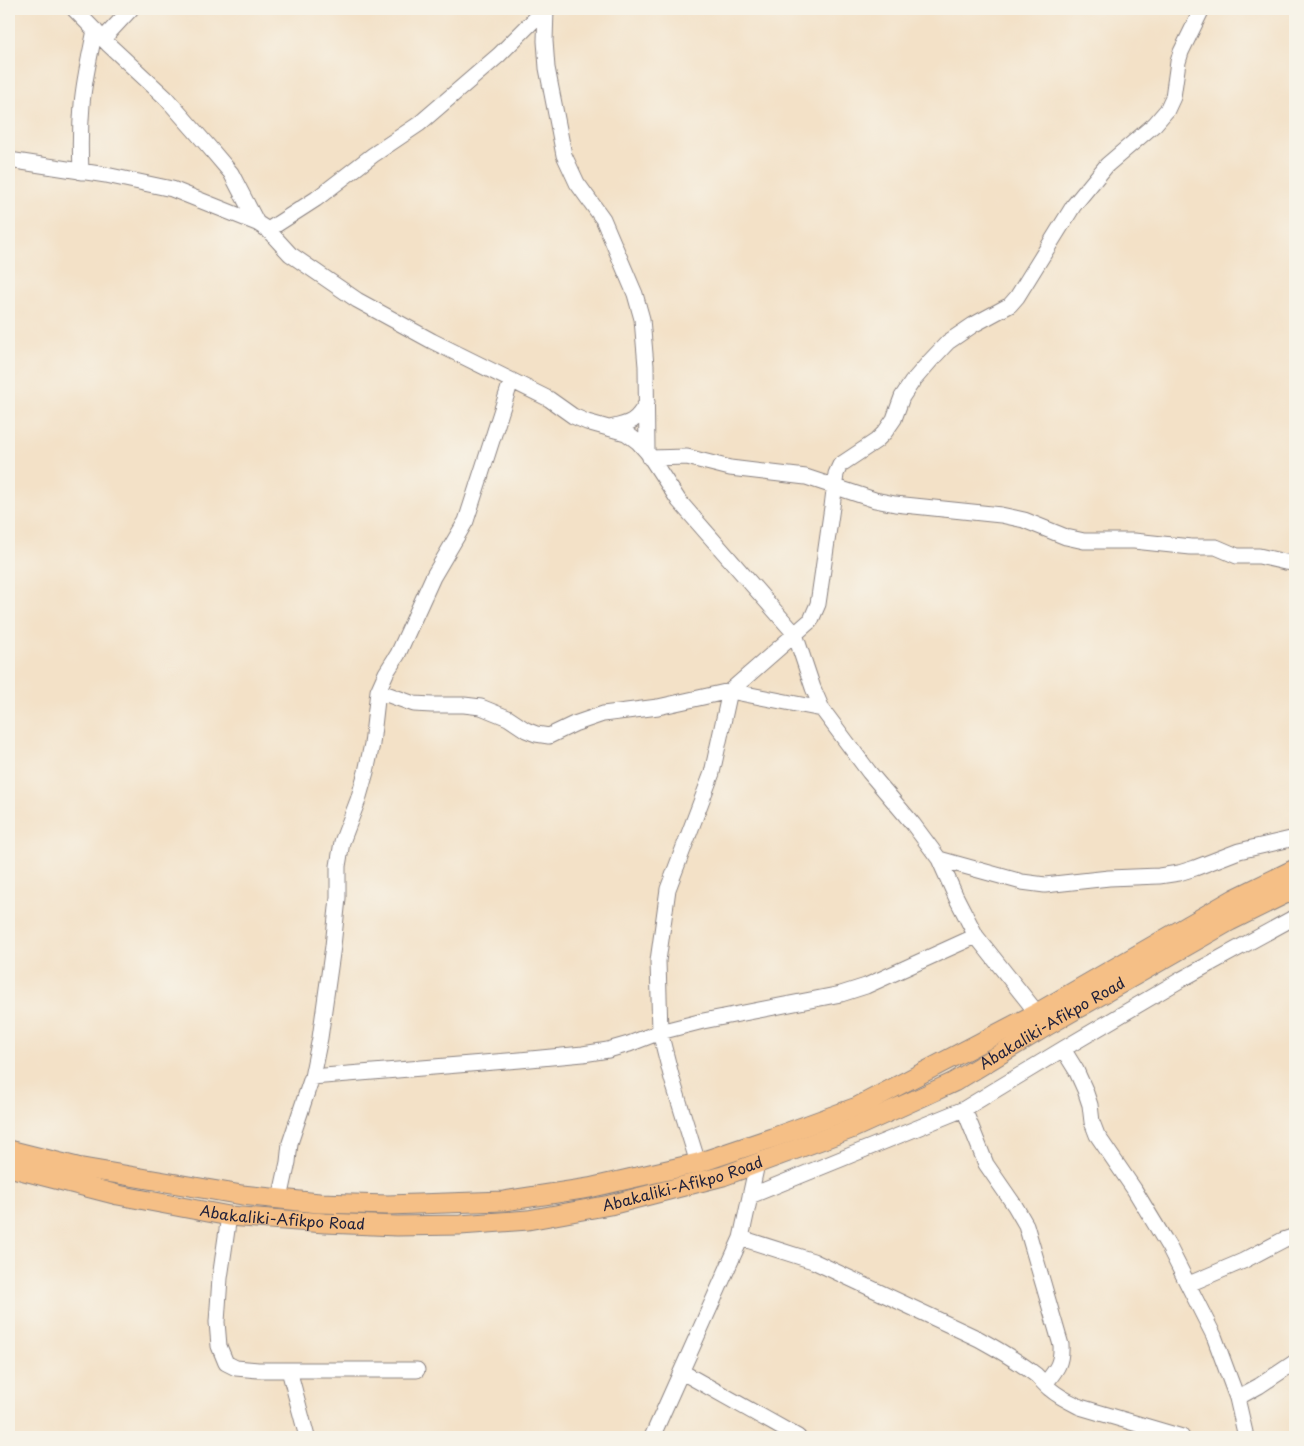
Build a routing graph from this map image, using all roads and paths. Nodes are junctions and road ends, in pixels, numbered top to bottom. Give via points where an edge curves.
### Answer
1 (74, 9) edge
2 (131, 9) edge
3 (545, 9) edge
4 (1202, 9) edge
5 (99, 35) junction
6 (9, 160) edge
7 (81, 172) junction
8 (263, 226) junction
9 (511, 381) junction
10 (648, 400) junction
11 (610, 428) junction
12 (649, 455) junction
13 (834, 487) junction
14 (1295, 563) edge
15 (795, 634) junction
16 (378, 691) junction
17 (730, 691) junction
18 (822, 709) junction
19 (1295, 838) edge
20 (939, 859) junction
21 (1295, 869) edge
22 (1295, 889) edge
23 (1295, 917) edge
24 (976, 936) junction
25 (1037, 1013) junction
26 (660, 1032) junction
27 (1063, 1049) junction
28 (312, 1077) junction
29 (964, 1109) junction
30 (9, 1150) edge
31 (698, 1162) junction
32 (757, 1164) junction
33 (9, 1167) edge
34 (750, 1196) junction
35 (280, 1199) junction
36 (229, 1216) junction
37 (1295, 1236) edge
38 (741, 1238) junction
39 (1189, 1284) junction
40 (1295, 1362) edge
41 (289, 1370) junction
42 (417, 1370) dead end
43 (682, 1372) junction
44 (1045, 1384) junction
45 (1237, 1398) junction
46 (307, 1437) edge
47 (652, 1437) edge
48 (798, 1437) edge
49 (1182, 1437) edge
50 (1246, 1437) edge

1 - 5 street
2 - 5 street
3 - 8 street via 499,55 419,124 316,199
3 - 10 street via 547,68 564,155 577,183 603,219 635,294 642,319
4 - 13 street via 1181,52 1173,97 1167,110 1107,165 1074,205 1010,305 948,342 912,382 885,432 840,465
5 - 7 street via 88,66 82,103
5 - 8 street via 166,98 231,173
6 - 7 street
7 - 8 street via 172,189
8 - 9 street via 290,254 357,300
9 - 11 street via 549,399 573,416
9 - 16 street via 466,521 433,577
10 - 11 street via 635,420
10 - 12 street
11 - 12 street via 626,433
12 - 13 street via 687,457 730,468 806,477
12 - 15 street via 678,501
13 - 14 street via 895,504 1024,520 1084,541 1216,547 1237,556 1259,556
13 - 15 street via 818,604 811,620
15 - 17 street
15 - 18 street
16 - 17 street via 414,704 482,707 526,730 549,736 603,714 658,707
16 - 28 street via 366,772 342,842 333,946
17 - 18 street
17 - 26 street via 712,773 668,889 658,961
18 - 20 street
19 - 20 street via 1159,876 1045,885 1022,882
20 - 24 street
21 - 25 main road via 1234,899
22 - 32 main road, Abakaliki-Afikpo Road via 1213,931 954,1082 852,1129
23 - 27 street
24 - 25 street
24 - 26 street via 866,986 841,994
25 - 31 main road via 857,1107
26 - 28 street via 629,1044 583,1054
26 - 31 street
27 - 29 street
27 - 39 street via 1085,1090 1097,1135 1134,1189
28 - 35 street via 290,1143
29 - 34 street
29 - 44 street via 986,1164 1026,1225 1061,1345 1062,1357
30 - 35 main road via 77,1167
31 - 35 main road via 589,1188 504,1201 388,1205 319,1204
32 - 34 street
32 - 36 main road, Abakaliki-Afikpo Road via 610,1205 528,1220 397,1226
33 - 36 main road, Abakaliki-Afikpo Road via 118,1195
34 - 38 street
36 - 41 street via 220,1278 219,1346 226,1363 236,1368
37 - 39 street
38 - 43 street
38 - 44 street via 814,1262 979,1339 1000,1350
39 - 45 street via 1214,1336
40 - 45 street
41 - 42 street
41 - 46 street
43 - 47 street
43 - 48 street
44 - 49 street via 1080,1407
45 - 50 street

